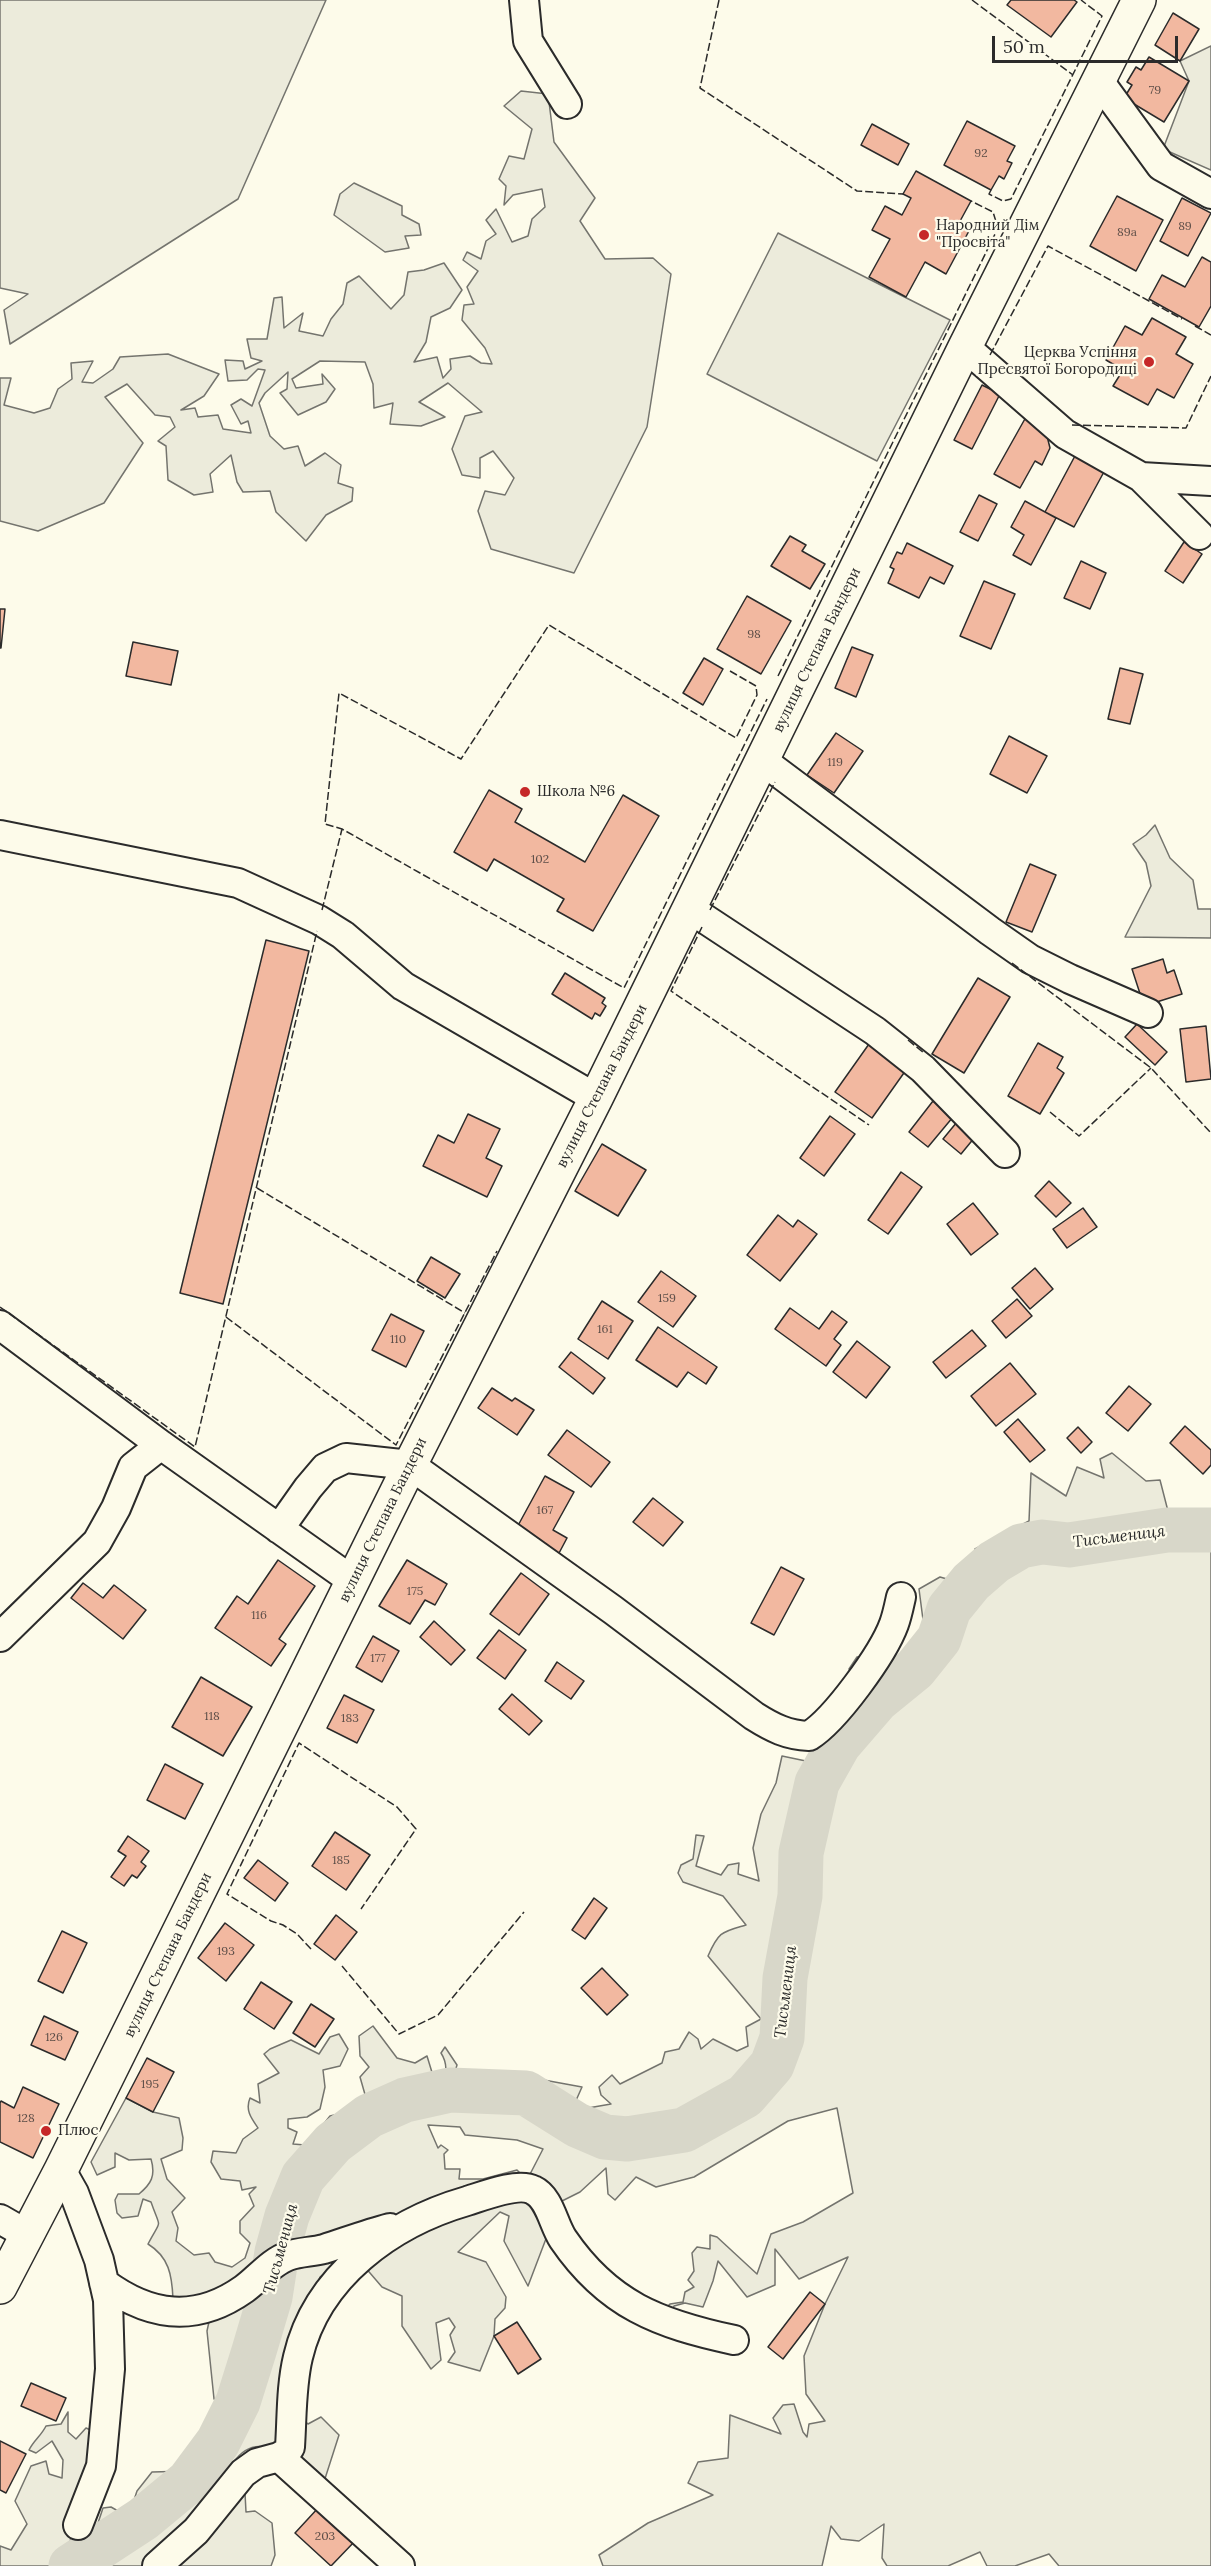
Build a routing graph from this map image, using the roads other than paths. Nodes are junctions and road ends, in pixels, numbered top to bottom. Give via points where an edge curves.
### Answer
1 (524, 0) edge
2 (1139, 0) edge
3 (1099, 81) junction
4 (567, 104) dead end
5 (1211, 194) edge
6 (965, 347) junction
7 (1141, 477) junction
8 (1211, 481) edge
9 (1199, 535) dead end
10 (763, 761) junction
11 (0, 835) edge
12 (690, 909) junction
13 (1148, 1013) dead end
14 (596, 1098) junction
15 (1005, 1153) dead end
16 (0, 1325) edge
17 (161, 1445) junction
18 (410, 1465) junction
19 (279, 1529) junction
20 (353, 1581) junction
21 (901, 1597) dead end
22 (0, 1637) edge
23 (61, 2170) junction
24 (406, 2224) junction
25 (13, 2227) edge
26 (104, 2283) junction
27 (0, 2287) edge
28 (734, 2340) dead end
29 (279, 2457) junction
30 (78, 2525) dead end
31 (158, 2566) edge
32 (400, 2566) edge

1 - 4 street via 528,41
2 - 3 main road, вулиця Степана Бандери
3 - 5 street via 1161,166
3 - 6 main road, вулиця Степана Бандери
6 - 7 street via 1065,434
6 - 10 main road, вулиця Степана Бандери
7 - 8 street
7 - 9 street
10 - 12 main road, вулиця Степана Бандери
10 - 13 street via 1030,958
11 - 14 street via 238,882 320,920 343,934 403,986
12 - 14 main road, вулиця Степана Бандери
12 - 15 street via 875,1031 923,1069
14 - 18 main road, вулиця Степана Бандери
16 - 17 street
17 - 19 street
17 - 22 street via 133,1467 97,1542
18 - 19 street via 346,1458 325,1468
18 - 20 main road, вулиця Степана Бандери
18 - 21 street via 754,1716 793,1736 809,1736 835,1715 883,1645
19 - 20 street
20 - 23 main road, вулиця Степана Бандери
23 - 25 main road, вулиця Степана Бандери
23 - 26 street via 82,2215
24 - 26 street via 288,2256 228,2299 198,2310 162,2311 142,2306
24 - 28 street via 458,2204 516,2188 530,2188 547,2204 570,2249 589,2271 632,2307 692,2331
24 - 29 street via 352,2264 320,2302 306,2328 298,2357 290,2447
25 - 27 main road, вулиця Степана Бандери
26 - 30 street via 110,2369 101,2466
29 - 31 street via 257,2463 243,2473 196,2530
29 - 32 street

